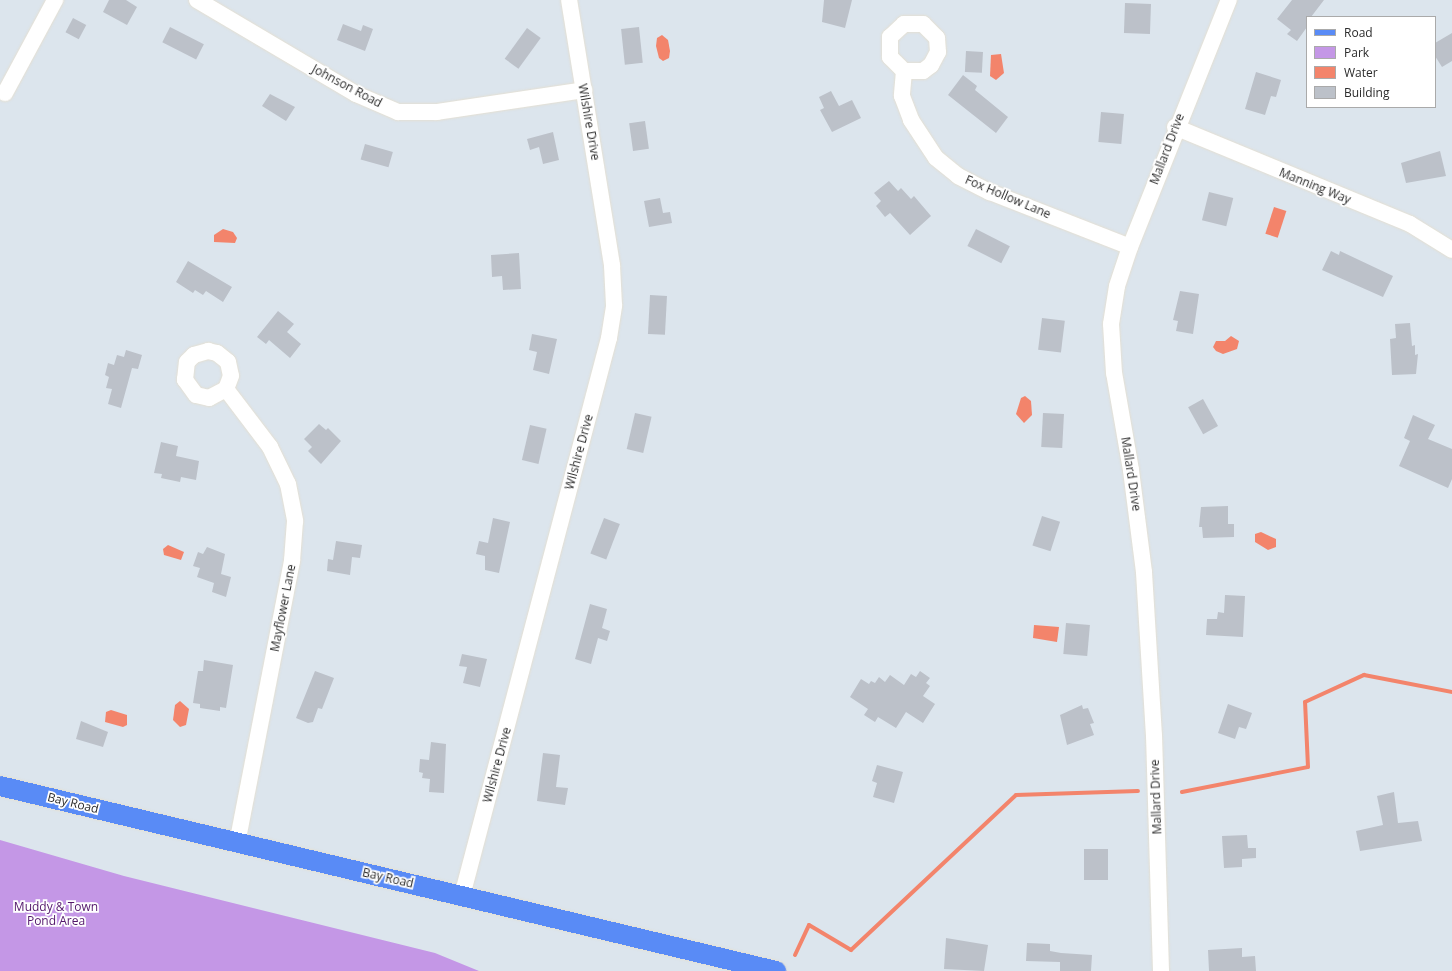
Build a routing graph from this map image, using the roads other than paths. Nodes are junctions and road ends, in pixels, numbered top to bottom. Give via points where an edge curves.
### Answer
1 (55, 0) edge
2 (197, 0) edge
3 (569, 0) edge
4 (1230, 0) edge
5 (904, 71) dead end
6 (584, 90) junction
7 (5, 93) dead end
8 (1175, 127) junction
9 (1130, 247) junction
10 (1452, 250) edge
11 (226, 389) dead end
12 (0, 786) edge
13 (237, 843) junction
14 (462, 896) junction
15 (776, 971) edge
16 (1161, 971) edge

1 - 7 street
2 - 6 street, Johnson Road via 356,94 398,112 437,112
3 - 6 street, Wilshire Drive
4 - 8 street, Mallard Drive
5 - 9 street, Fox Hollow Lane via 902,96 911,120 927,147 946,167 990,192
6 - 14 street, Wilshire Drive via 612,265 614,305 609,338
8 - 9 street, Mallard Drive
8 - 10 street, Manning Way via 1410,224
9 - 16 street, Mallard Drive via 1117,286 1111,324 1114,373 1131,470 1144,572 1154,742
11 - 13 street, Mayflower Lane via 270,447 288,484 295,521 292,561
12 - 13 main road, Bay Road
13 - 14 main road, Bay Road
14 - 15 main road, Bay Road

